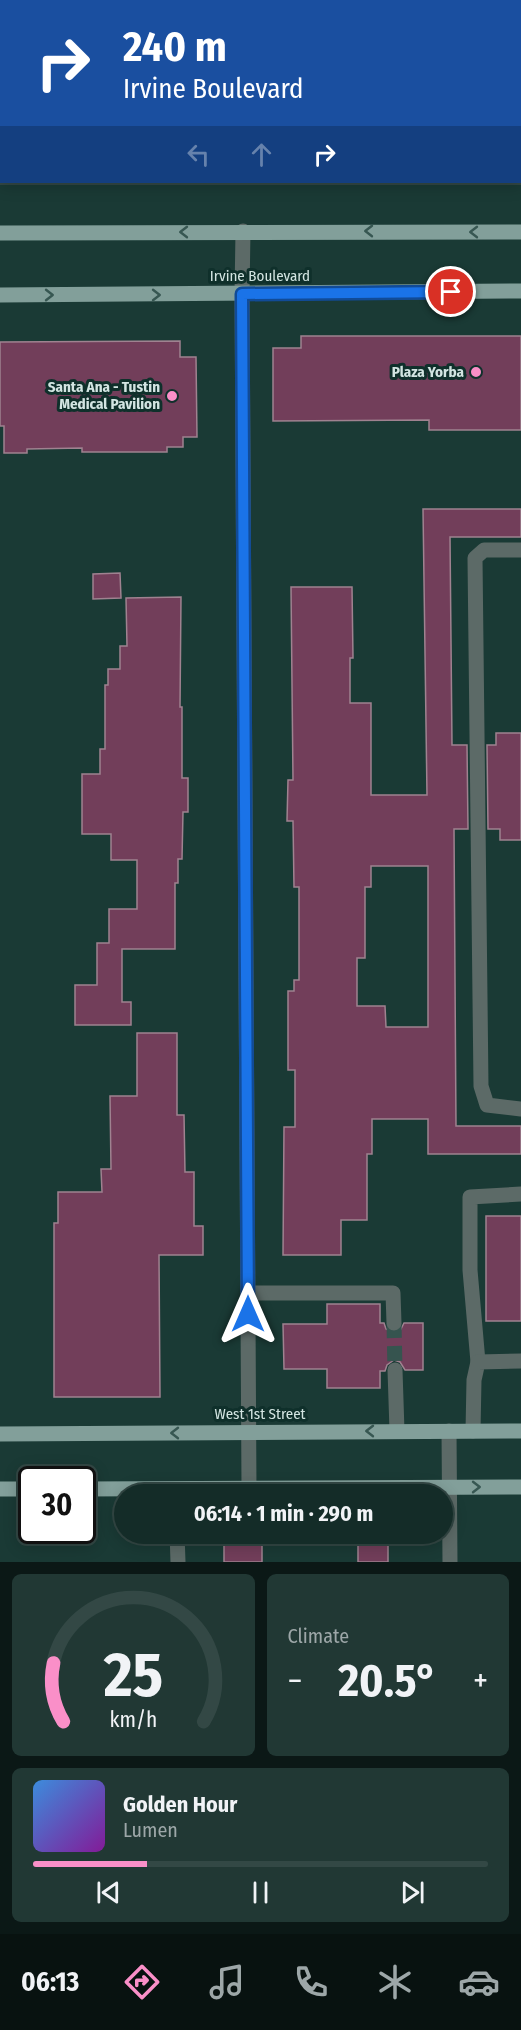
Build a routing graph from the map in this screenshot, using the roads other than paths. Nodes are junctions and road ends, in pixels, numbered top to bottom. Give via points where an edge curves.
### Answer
1 (243, 231) junction
2 (521, 232) edge
3 (0, 233) edge
4 (521, 291) edge
5 (242, 294) junction
6 (0, 295) edge
7 (521, 550) edge
8 (521, 1109) edge
9 (521, 1194) edge
10 (248, 1293) junction
11 (394, 1323) tunnel mouth
12 (521, 1361) edge
13 (478, 1362) junction
14 (395, 1370) tunnel mouth
15 (397, 1431) junction
16 (449, 1431) junction
17 (473, 1431) junction
18 (521, 1431) edge
19 (249, 1432) junction
20 (0, 1434) edge
21 (249, 1484) edge
22 (449, 1484) edge
23 (521, 1487) edge
24 (453, 1488) edge
25 (0, 1489) edge
26 (18, 1489) edge
27 (96, 1489) edge
28 (114, 1490) edge
29 (177, 1544) edge
30 (450, 1544) edge
31 (178, 1562) edge
32 (450, 1562) edge

2 -> 1 main road
1 -> 3 main road
1 - 5 street
4 - 5 main road, Irvine Boulevard
6 -> 5 main road, Irvine Boulevard
5 - 10 street
7 - 8 street via 484,550 475,558 481,1086 487,1105
9 - 13 street via 470,1197 470,1270
10 - 11 street via 393,1293
10 - 19 street
12 - 13 street
13 - 17 street
14 - 15 street
15 - 16 main road, West 1st Street
15 -> 19 main road, West 1st Street
16 - 17 main road, West 1st Street
16 - 22 street
17 - 18 main road, West 1st Street
19 -> 20 main road, West 1st Street
19 - 21 street
24 -> 23 main road
25 - 26 main road
27 - 28 main road
29 - 31 street
30 - 32 street

